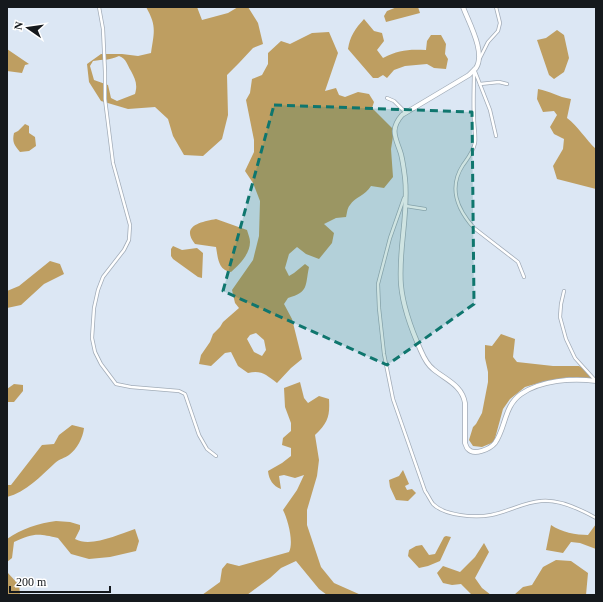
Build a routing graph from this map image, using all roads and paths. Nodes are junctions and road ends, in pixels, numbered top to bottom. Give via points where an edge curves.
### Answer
1 (99, 7) edge
2 (463, 7) edge
3 (496, 7) edge
4 (479, 59) junction
5 (474, 69) junction
6 (480, 84) junction
7 (507, 84) dead end
8 (387, 98) dead end
9 (406, 113) junction
10 (496, 136) dead end
11 (406, 192) junction
12 (405, 206) junction
13 (425, 209) dead end
14 (524, 277) dead end
15 (564, 291) dead end
16 (595, 381) edge
17 (216, 456) dead end
18 (596, 518) edge

1 - 17 street via 103,29 104,99 113,163 130,226 129,240 98,290 92,326 95,352 116,384 179,391 185,394 199,435 207,449
2 - 4 main road via 479,49
3 - 4 street via 500,24 498,31 488,42
4 - 5 main road
5 - 6 street
5 - 9 main road
5 - 14 street via 475,143 457,175 454,188 457,203 474,228 518,262
6 - 7 street
6 - 10 street
8 - 9 street
9 - 11 main road via 398,120 394,130 401,155
11 - 12 main road
11 - 18 street via 378,284 378,308 393,399 425,491 434,504 444,511 462,516 491,516 530,502 543,501 557,502
12 - 13 street
12 - 16 main road via 401,267 404,300 416,339 427,363 456,385 464,397 465,443 468,449 477,452 493,445 512,402 520,394 550,383
15 - 16 street via 560,317 566,339 576,358

